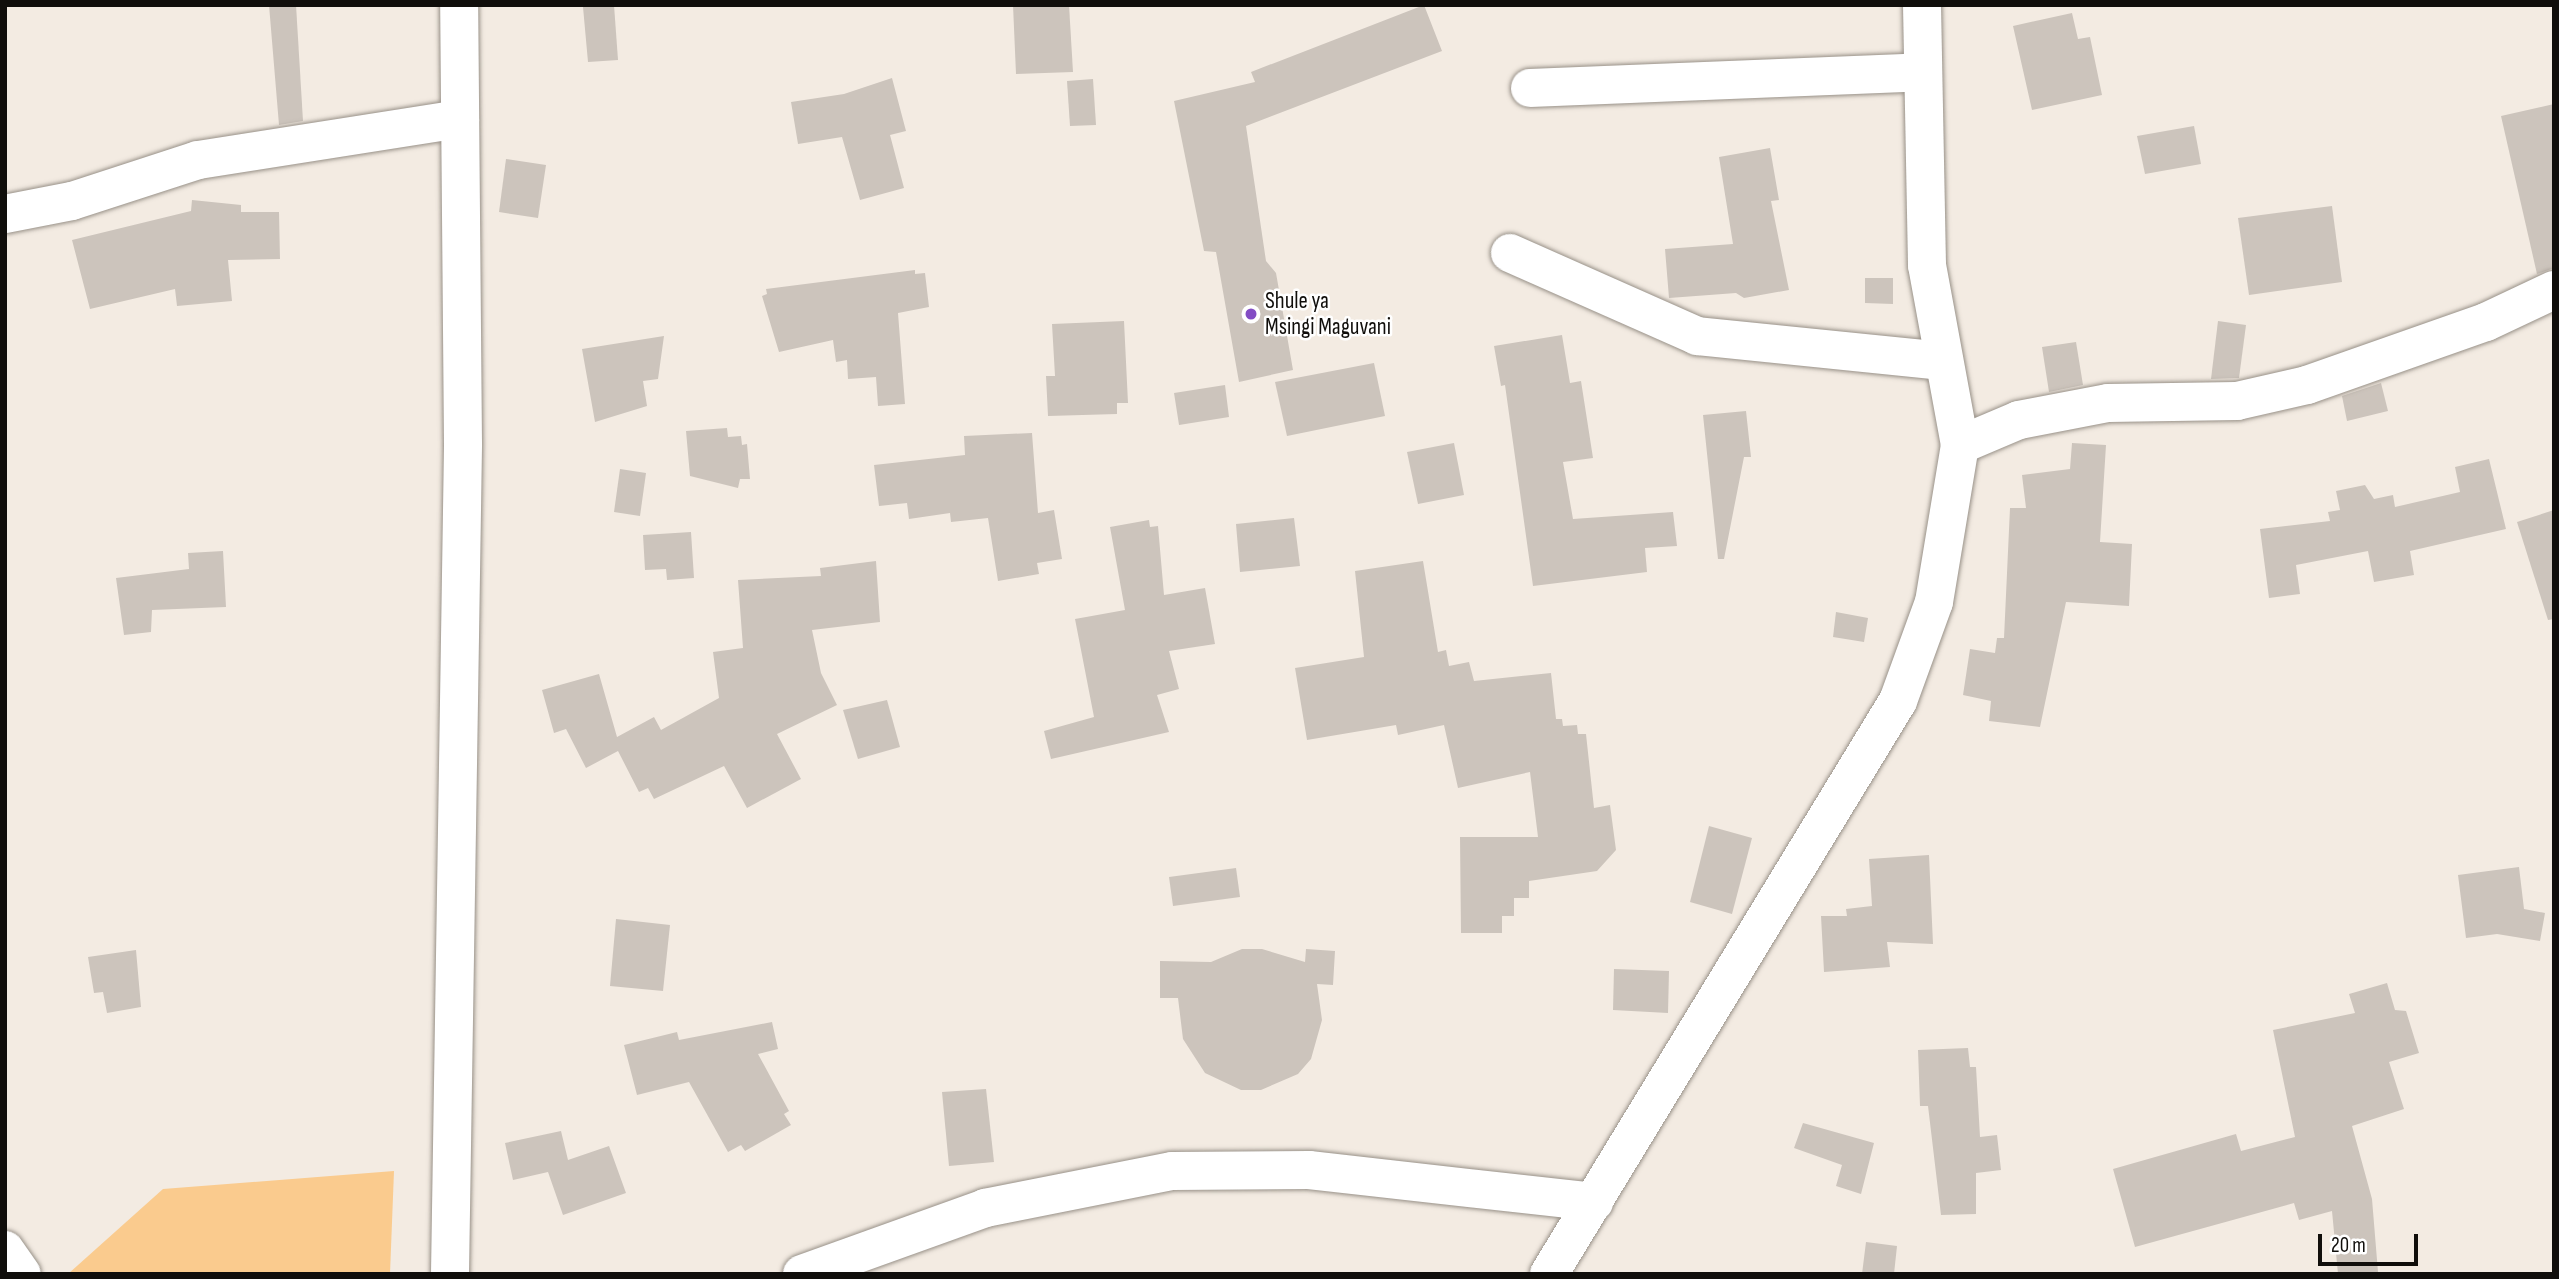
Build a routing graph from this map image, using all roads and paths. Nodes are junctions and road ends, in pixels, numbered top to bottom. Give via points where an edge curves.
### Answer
1 (459, 5) edge
2 (1922, 5) edge
3 (1923, 72) junction
4 (1530, 89) dead end
5 (460, 119) junction
6 (5, 214) edge
7 (1510, 253) dead end
8 (2554, 290) edge
9 (1944, 361) junction
10 (1960, 445) junction
11 (1594, 1202) junction
12 (5, 1251) edge
13 (22, 1274) edge
14 (450, 1274) edge
15 (802, 1274) edge
16 (1549, 1274) edge

1 - 5 street
2 - 3 street
3 - 4 street
3 - 9 street via 1927,265
5 - 6 street via 198,160 72,201
5 - 14 street via 463,443
7 - 9 street via 1698,336
8 - 10 street via 2486,322 2306,385 2236,401 2108,403 2019,420
9 - 10 street
10 - 11 street via 1934,601 1898,701
11 - 15 street via 1309,1170 1172,1171 985,1208
11 - 16 street
12 - 13 street

